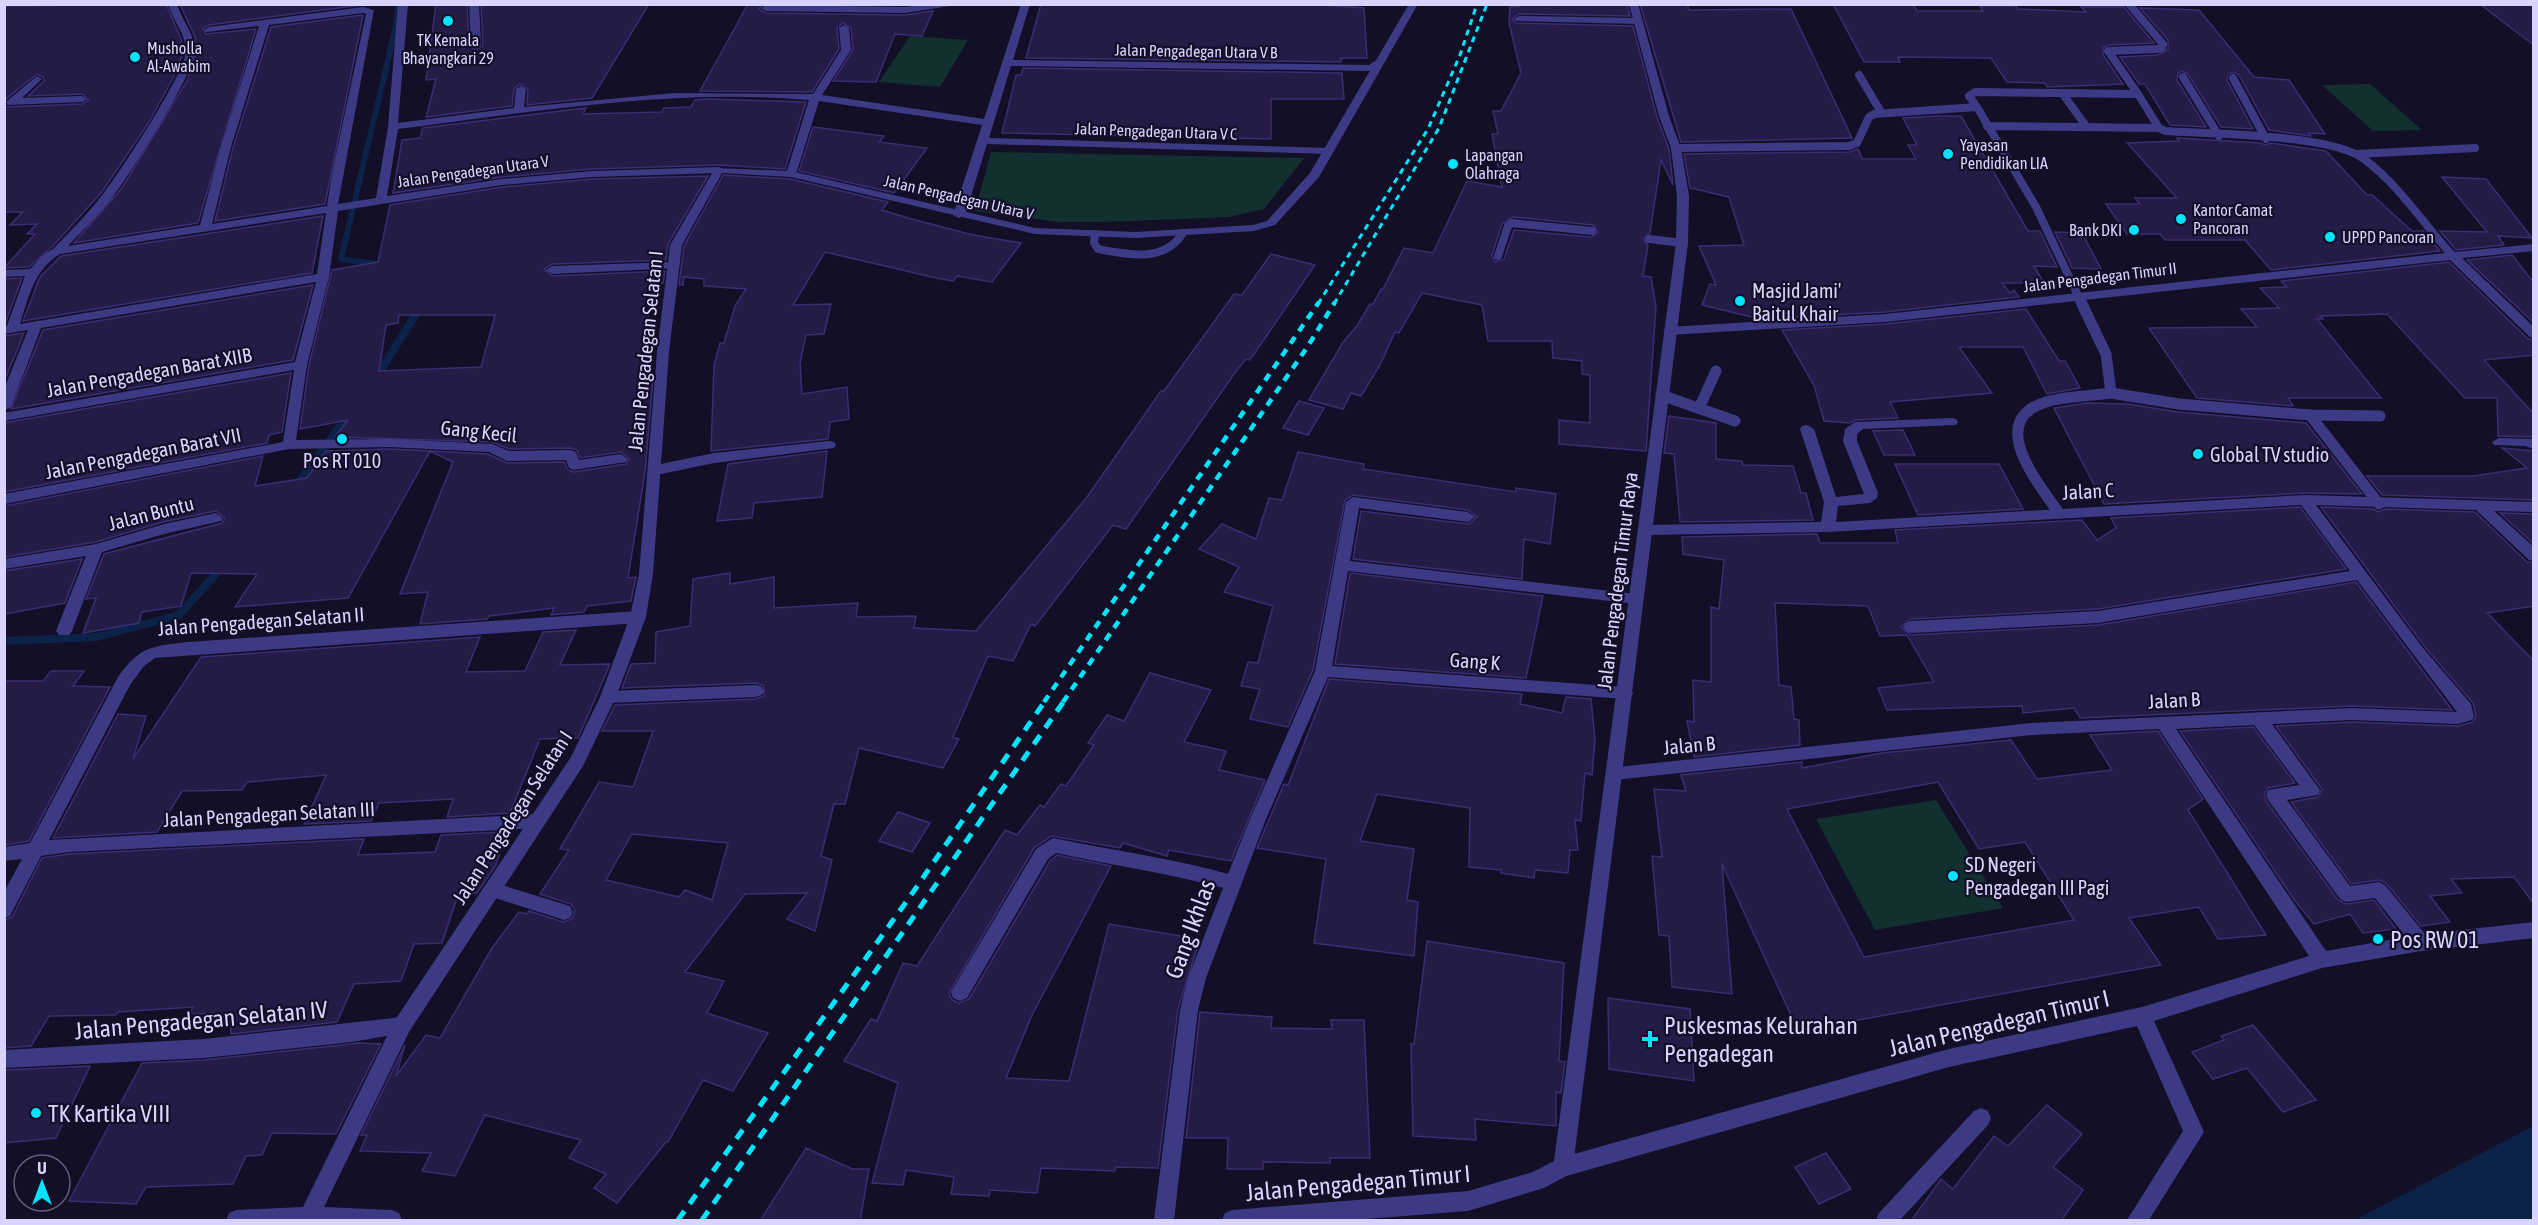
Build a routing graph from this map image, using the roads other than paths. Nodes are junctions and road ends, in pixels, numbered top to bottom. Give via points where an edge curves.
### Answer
1 (172, 4) edge
2 (403, 4) edge
3 (474, 4) edge
4 (958, 4) edge
5 (1026, 4) edge
6 (1414, 4) edge
7 (1633, 4) edge
8 (2129, 4) edge
9 (766, 8) dead end
10 (1519, 19) dead end
11 (1639, 21) junction
12 (265, 22) junction
13 (844, 28) dead end
14 (209, 30) dead end
15 (476, 45) dead end
16 (1382, 60) junction
17 (1008, 63) junction
18 (1859, 75) dead end
19 (2183, 77) dead end
20 (2233, 78) dead end
21 (37, 79) dead end
22 (521, 89) dead end
23 (2062, 93) junction
24 (2138, 94) junction
25 (815, 98) junction
26 (82, 99) dead end
27 (8, 104) edge
28 (1977, 107) junction
29 (519, 110) junction
30 (1881, 112) junction
31 (4, 115) edge
32 (988, 123) junction
33 (1987, 126) junction
34 (2086, 126) junction
35 (393, 127) junction
36 (2159, 128) junction
37 (2219, 135) junction
38 (2266, 139) junction
39 (982, 141) junction
40 (1676, 148) junction
41 (2475, 148) dead end
42 (1329, 151) junction
43 (2357, 154) junction
44 (719, 170) junction
45 (791, 174) junction
46 (377, 200) junction
47 (337, 206) junction
48 (959, 215) junction
49 (206, 227) junction
50 (1592, 231) dead end
51 (1183, 232) junction
52 (1095, 234) junction
53 (1649, 238) dead end
54 (1682, 243) junction
55 (2534, 247) edge
56 (57, 251) junction
57 (2451, 254) junction
58 (1498, 256) dead end
59 (673, 266) junction
60 (552, 270) dead end
61 (32, 272) junction
62 (4, 274) edge
63 (323, 277) junction
64 (2077, 296) junction
65 (36, 324) junction
66 (8, 329) edge
67 (1669, 331) junction
68 (2534, 334) edge
69 (301, 366) junction
70 (1716, 371) dead end
71 (2111, 393) junction
72 (1661, 395) junction
73 (4, 406) edge
74 (1699, 408) junction
75 (2310, 415) junction
76 (2380, 416) dead end
77 (4, 417) edge
78 (1735, 421) dead end
79 (1951, 422) dead end
80 (1806, 429) dead end
81 (2499, 442) dead end
82 (289, 445) junction
83 (828, 445) dead end
84 (2534, 445) edge
85 (621, 459) dead end
86 (656, 470) junction
87 (4, 499) edge
88 (2305, 500) junction
89 (1831, 502) junction
90 (2379, 504) junction
91 (2480, 506) junction
92 (2534, 507) edge
93 (2058, 512) junction
94 (1468, 517) dead end
95 (216, 518) dead end
96 (1827, 527) junction
97 (1645, 530) junction
98 (96, 549) junction
99 (2534, 556) edge
100 (4, 564) edge
101 (1341, 565) junction
102 (2361, 574) junction
103 (1636, 599) junction
104 (638, 617) junction
105 (1911, 627) dead end
106 (64, 631) dead end
107 (1323, 671) junction
108 (756, 691) dead end
109 (1625, 693) junction
110 (608, 697) junction
111 (2258, 718) junction
112 (2162, 721) junction
113 (1614, 773) junction
114 (537, 821) junction
115 (38, 848) junction
116 (4, 854) edge
117 (1234, 883) junction
118 (492, 890) junction
119 (4, 910) edge
120 (564, 912) dead end
121 (2534, 930) edge
122 (2421, 943) junction
123 (2322, 960) junction
124 (960, 992) dead end
125 (2142, 1016) junction
126 (402, 1026) junction
127 (4, 1059) edge
128 (1982, 1118) dead end
129 (1563, 1167) junction
130 (308, 1219) edge
131 (236, 1221) edge
132 (392, 1221) edge
133 (1164, 1221) edge
134 (1232, 1221) edge
135 (1886, 1221) edge
136 (2137, 1221) edge

1 - 56 street via 187,32 191,53 176,90 108,196
2 - 35 street
3 - 15 street
4 - 9 street via 904,10
5 - 17 street
6 - 16 street, Jalan Pengadegan Utara V
7 - 11 street, Jalan Pengadegan Timur Raya
8 - 24 lane via 2163,44 2156,49 2108,51
10 - 11 street
11 - 40 street, Jalan Pengadegan Timur Raya
12 - 14 street
12 - 47 street via 371,12 337,174
12 - 49 street
13 - 25 street via 846,50
16 - 17 street, Jalan Pengadegan Utara V B via 1371,68
16 - 42 street, Jalan Pengadegan Utara V
17 - 32 street
18 - 30 lane
19 - 37 lane
20 - 38 lane
21 - 27 street
22 - 29 street
23 - 24 lane
23 - 28 lane via 1970,93
23 - 34 lane
24 - 36 lane
25 - 29 street via 675,96
25 - 32 street
25 - 45 street
26 - 27 street
27 - 31 street via 10,111
28 - 30 lane
28 - 33 lane
29 - 35 street
30 - 40 lane via 1869,117 1857,143 1850,146
32 - 39 street
33 - 34 lane
33 - 64 lane via 2036,207
34 - 36 lane
35 - 46 street
36 - 37 lane
37 - 38 lane
38 - 43 lane via 2327,144
39 - 42 street, Jalan Pengadegan Utara V C
39 - 48 street
40 - 54 street, Jalan Pengadegan Timur Raya via 1683,196
41 - 43 lane
42 - 51 street, Jalan Pengadegan Utara V via 1315,175 1271,223 1254,228
43 - 57 lane
44 - 45 street, Jalan Pengadegan Utara V
44 - 46 street, Jalan Pengadegan Utara V via 548,176
44 - 59 street, Jalan Pengadegan Selatan I via 676,244
45 - 48 street, Jalan Pengadegan Utara V
46 - 47 street, Jalan Pengadegan Utara V
47 - 49 street, Jalan Pengadegan Utara V
47 - 63 street
48 - 52 street, Jalan Pengadegan Utara V via 1035,231
49 - 56 street, Jalan Pengadegan Utara V
50 - 58 lane via 1512,223
51 - 52 street, Jalan Pengadegan Utara V
51 - 52 lane via 1180,241 1169,250 1130,255 1098,249
53 - 54 lane
54 - 67 street, Jalan Pengadegan Timur Raya
55 - 57 street, Jalan Pengadegan Timur II
56 - 61 street, Jalan Pengadegan Utara V via 41,259
57 - 64 street, Jalan Pengadegan Timur II
57 - 68 street
59 - 60 street
59 - 86 street, Jalan Pengadegan Selatan I
61 - 62 street
61 - 66 street, Jalan Pengadegan Utara V
63 - 65 street
63 - 69 street
64 - 67 street, Jalan Pengadegan Timur II via 1885,318
64 - 71 lane via 2106,354
65 - 66 street
65 - 73 street
67 - 72 street, Jalan Pengadegan Timur Raya
69 - 77 street, Jalan Pengadegan Barat XIIB
69 - 82 street
70 - 74 lane
71 - 75 lane via 2179,404
71 - 93 lane via 2045,402 2020,414 2015,438
72 - 74 lane
72 - 97 street, Jalan Pengadegan Timur Raya
74 - 78 lane
75 - 76 lane
75 - 90 lane
79 - 89 street via 1860,425 1850,432 1850,441 1870,498
80 - 89 street
81 - 84 street
82 - 85 street, Gang Kecil via 389,443 492,448 507,456 571,455 574,465
82 - 87 street, Jalan Pengadegan Barat VII
83 - 86 street via 714,458
86 - 104 street, Jalan Pengadegan Selatan I
88 - 90 street, Jalan C
88 - 93 street, Jalan C
88 - 102 street, Jalan B
89 - 96 street
90 - 91 street, Jalan C
91 - 92 street, Jalan C
91 - 99 street
93 - 96 street, Jalan C
94 - 101 street, Gang Ikhlas via 1354,502
95 - 98 street, Jalan Buntu
96 - 97 street, Jalan C
97 - 103 street, Jalan Pengadegan Timur Raya
98 - 100 street, Jalan Buntu
98 - 106 street, Jalan Buntu
101 - 103 street
101 - 107 street, Gang Ikhlas
102 - 105 street via 2098,617
102 - 111 street, Jalan B via 2465,708 2466,716 2351,714
103 - 109 street, Jalan Pengadegan Timur Raya
104 - 110 street, Jalan Pengadegan Selatan I
104 - 115 street, Jalan Pengadegan Selatan II via 147,653 124,681
107 - 109 street, Gang K
107 - 117 street, Gang Ikhlas
108 - 110 street
109 - 113 street, Jalan Pengadegan Timur Raya
110 - 114 street, Jalan Pengadegan Selatan I via 578,761
111 - 112 street, Jalan B
111 - 122 street via 2312,789 2274,795 2346,894 2379,890
112 - 113 street, Jalan B via 2032,729
112 - 123 street
113 - 129 street, Jalan Pengadegan Timur Raya
114 - 115 street, Jalan Pengadegan Selatan III
114 - 118 street, Jalan Pengadegan Selatan I
115 - 116 street, Jalan Pengadegan Selatan III
115 - 119 street, Jalan Pengadegan Selatan II
117 - 124 street via 1053,845 1042,854
117 - 133 street, Gang Ikhlas via 1197,978 1189,1010
118 - 120 street
118 - 126 street, Jalan Pengadegan Selatan I
121 - 122 street, Jalan Pengadegan Timur I
122 - 123 street, Jalan Pengadegan Timur I
123 - 125 street, Jalan Pengadegan Timur I
125 - 129 street, Jalan Pengadegan Timur I via 1948,1058
125 - 136 street via 2194,1132
126 - 127 street, Jalan Pengadegan Selatan IV via 239,1046 102,1057
126 - 130 street, Jalan Pengadegan Selatan I
128 - 135 street
129 - 134 street, Jalan Pengadegan Timur I via 1537,1181 1468,1201
130 - 131 street
130 - 132 street

